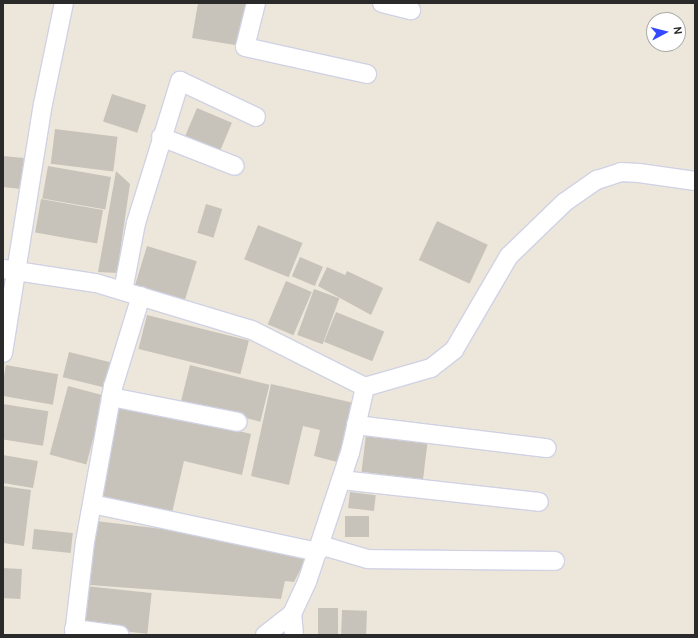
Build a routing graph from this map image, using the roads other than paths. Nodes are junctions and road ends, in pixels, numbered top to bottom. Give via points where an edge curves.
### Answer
1 (64, 3) edge
2 (256, 3) edge
3 (382, 3) edge
4 (412, 10) dead end
5 (367, 74) dead end
6 (256, 117) dead end
7 (162, 137) junction
8 (234, 166) dead end
9 (695, 181) edge
10 (10, 270) edge
11 (123, 291) junction
12 (141, 296) junction
13 (3, 353) edge
14 (365, 387) junction
15 (111, 397) junction
16 (238, 422) dead end
17 (356, 425) junction
18 (547, 448) dead end
19 (341, 480) junction
20 (539, 502) dead end
21 (92, 504) junction
22 (319, 549) junction
23 (555, 561) dead end
24 (292, 614) junction
25 (74, 632) edge
26 (120, 635) edge
27 (265, 635) edge
28 (294, 635) edge

1 - 10 street
2 - 5 street via 245,47
3 - 4 street
6 - 7 street via 180,81
7 - 8 street
7 - 11 street via 136,222
9 - 14 street via 639,172 621,172 597,180 565,202 509,256 454,350 430,368
10 - 11 street
10 - 13 street
11 - 12 street
12 - 14 street via 252,330
12 - 15 street
14 - 17 street
15 - 16 street
15 - 21 street
17 - 18 street
17 - 19 street
19 - 20 street
19 - 22 street
21 - 22 street
21 - 25 street
22 - 23 street via 368,559
22 - 24 street
24 - 27 street
24 - 28 street
25 - 26 street

